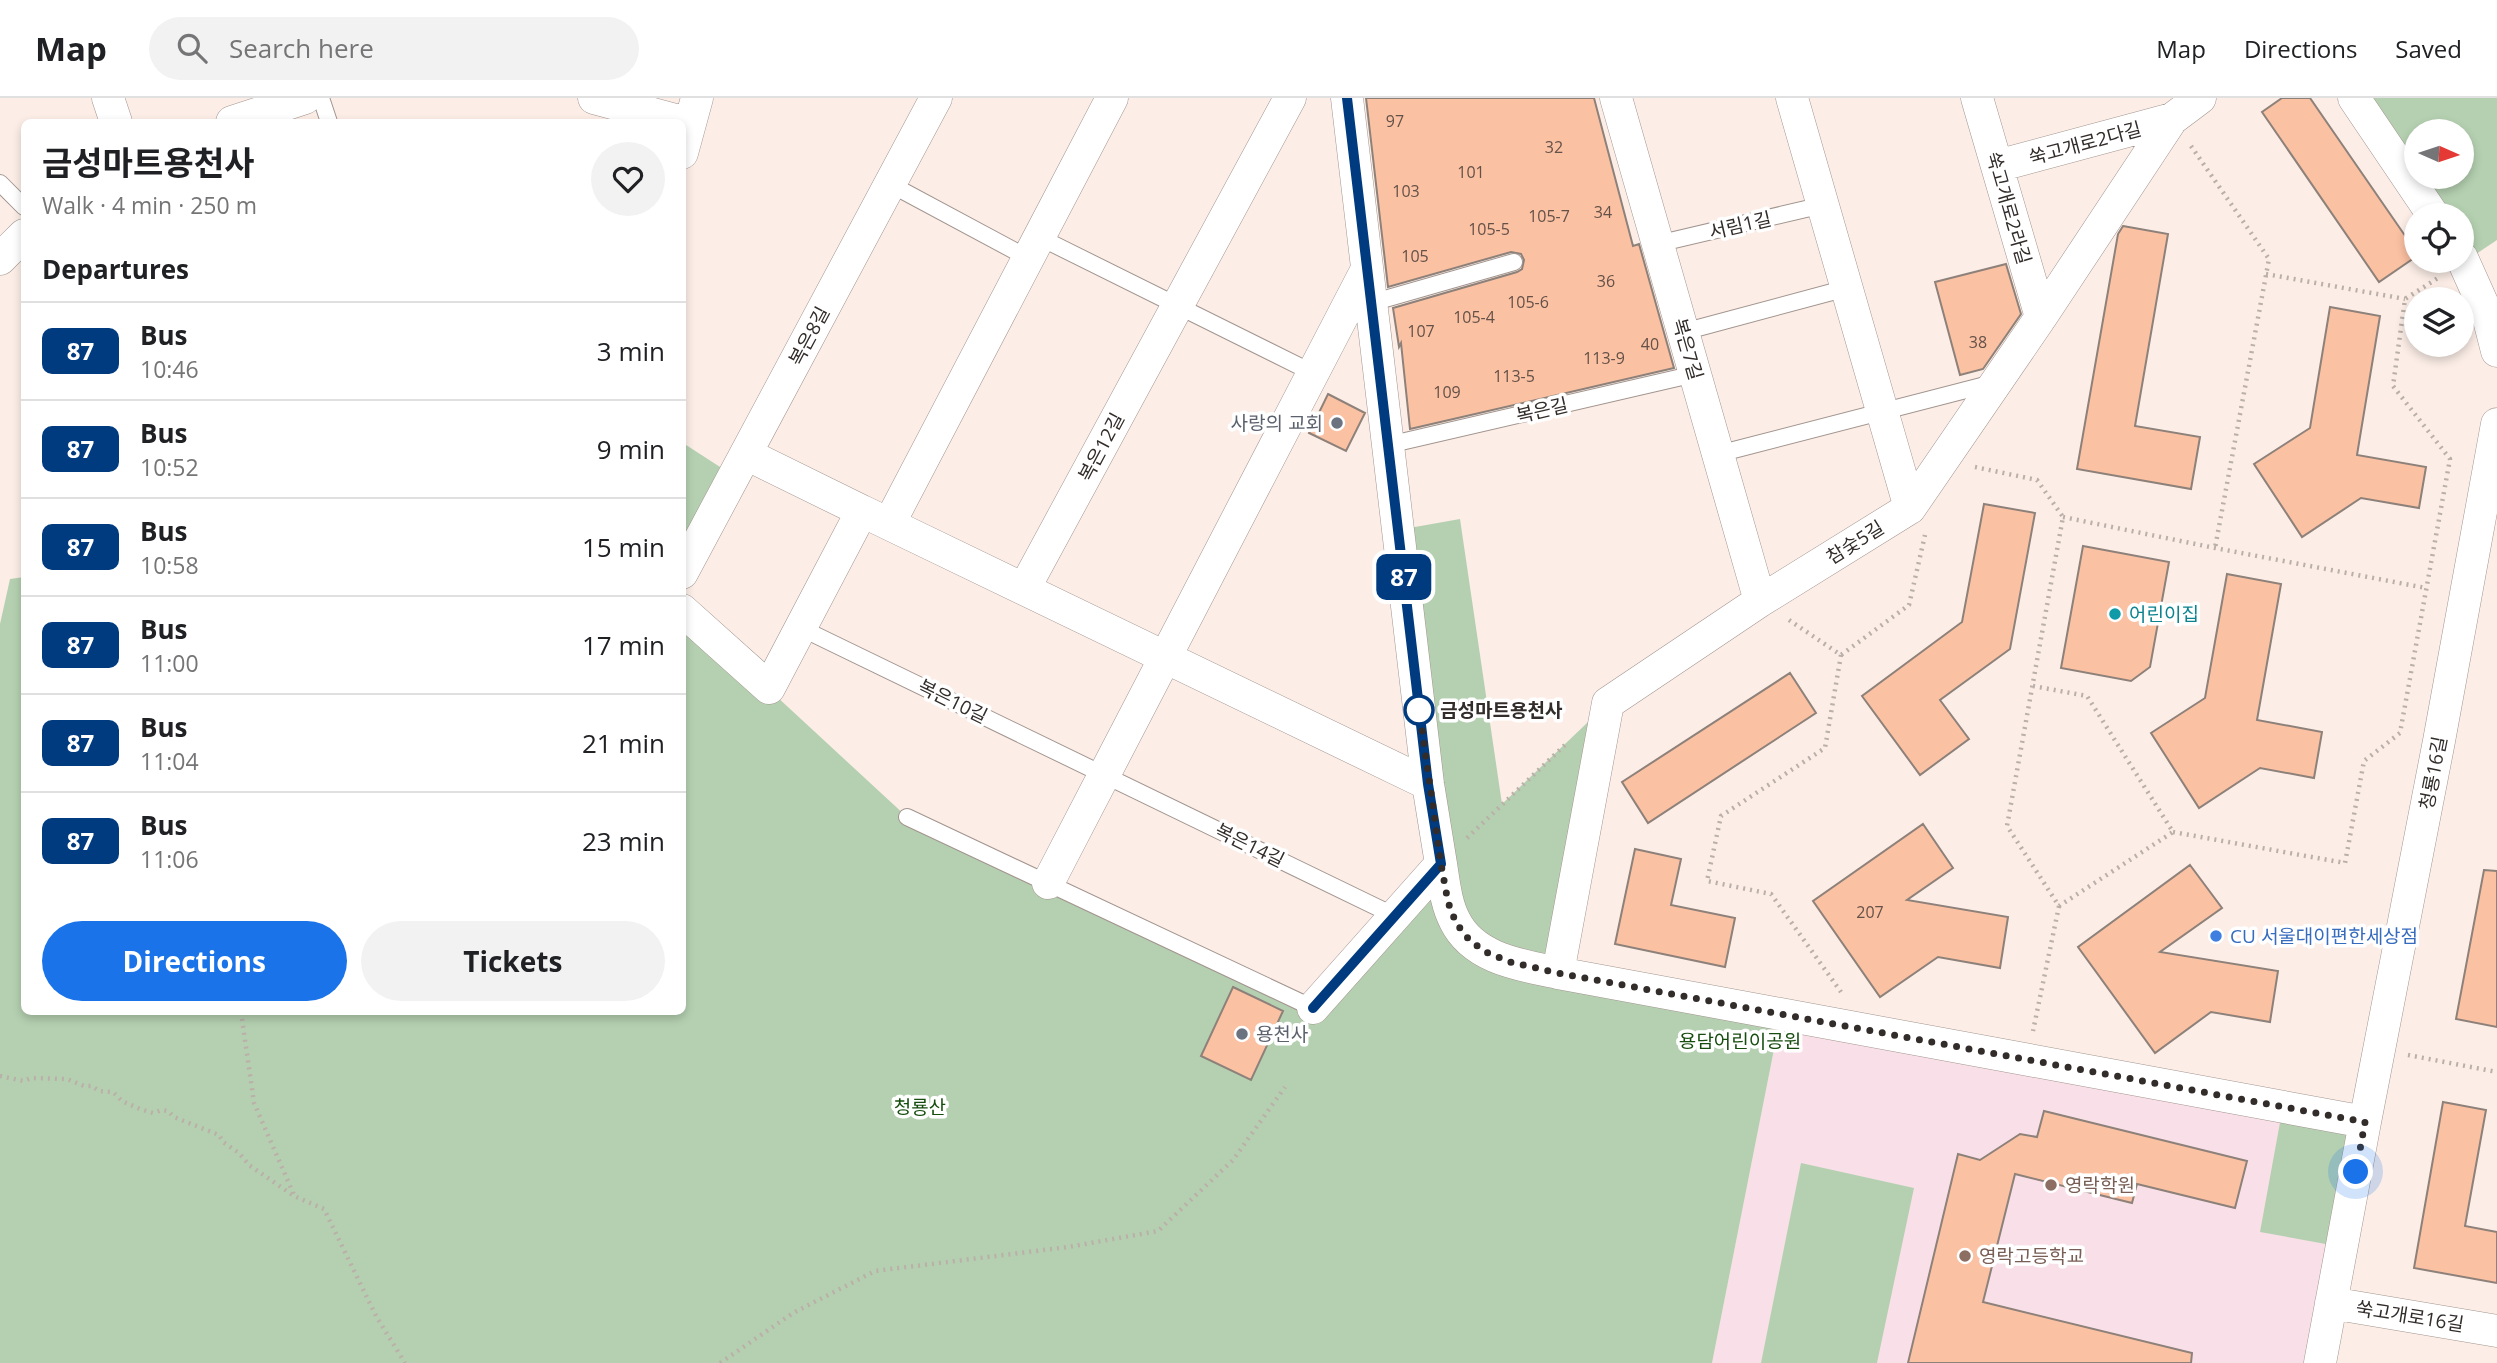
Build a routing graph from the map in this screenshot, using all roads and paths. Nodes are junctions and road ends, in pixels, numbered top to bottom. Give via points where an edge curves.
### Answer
1 (108, 98) edge
2 (305, 98) edge
3 (321, 98) edge
4 (594, 98) edge
5 (936, 98) edge
6 (1112, 98) edge
7 (1290, 98) edge
8 (1347, 98) edge
9 (1616, 98) edge
10 (1792, 98) edge
11 (1977, 98) edge
12 (2200, 98) edge
13 (2354, 98) edge
14 (115, 119) edge
15 (241, 119) edge
16 (328, 119) edge
17 (669, 119) edge
18 (2172, 119) junction
19 (1997, 166) junction
20 (0, 183) edge
21 (890, 184) junction
22 (2425, 203) edge
23 (21, 204) edge
24 (1823, 205) junction
25 (21, 238) edge
26 (1657, 244) junction
27 (1034, 247) junction
28 (0, 259) edge
29 (1514, 262) dead end
30 (1367, 269) junction
31 (2444, 273) edge
32 (2469, 273) edge
33 (2266, 274) junction
34 (2423, 287) edge
35 (1847, 288) junction
36 (2404, 299) edge
37 (1371, 303) junction
38 (1178, 306) junction
39 (2404, 306) edge
40 (2041, 317) junction
41 (1683, 332) junction
42 (2497, 351) edge
43 (1313, 373) junction
44 (1695, 374) junction
45 (1996, 382) junction
46 (1882, 412) junction
47 (2497, 424) edge
48 (1388, 445) junction
49 (746, 454) junction
50 (1718, 454) junction
51 (1943, 459) junction
52 (876, 517) junction
53 (1919, 517) junction
54 (2063, 517) junction
55 (2215, 548) junction
56 (686, 566) edge
57 (2426, 588) junction
58 (1024, 589) junction
59 (1760, 601) junction
60 (686, 614) edge
61 (801, 628) junction
62 (1841, 655) junction
63 (1166, 657) junction
64 (2033, 686) junction
65 (1570, 740) dead end
66 (1105, 774) junction
67 (1428, 784) junction
68 (907, 817) dead end
69 (2173, 832) junction
70 (1441, 864) junction
71 (1048, 883) junction
72 (2059, 906) junction
73 (1395, 916) junction
74 (1558, 973) junction
75 (1313, 1008) joint
76 (241, 1015) edge
77 (1869, 1030) junction
78 (2379, 1049) junction
79 (2027, 1059) junction
80 (2497, 1072) edge
81 (0, 1076) edge
82 (1285, 1087) dead end
83 (2365, 1122) junction
84 (294, 1196) junction
85 (2331, 1303) junction
86 (2497, 1331) edge
87 (405, 1363) edge
88 (720, 1363) edge
89 (2320, 1363) edge

1 - 14 street
2 - 15 street
3 - 16 lane
4 - 17 street
5 - 21 street, 복은8길
6 - 27 street
7 - 38 street, 복은12길
8 - 30 street
9 - 26 street, 복은7길
10 - 24 street
11 - 19 street, 쑥고개로2라길
12 - 18 street, 참숯5길
13 - 22 street
18 - 19 street, 쑥고개로2다길
18 - 33 path via 2269,258
18 - 40 street, 참숯5길
19 - 40 street, 쑥고개로2라길
20 - 23 lane
21 - 27 lane
21 - 49 street, 복은8길
24 - 26 lane, 서림1길
24 - 35 street
25 - 28 street
26 - 41 street, 복은7길
27 - 38 lane
27 - 52 street
29 - 37 lane
30 - 37 street
30 - 43 street
31 - 34 path
32 - 42 street
33 - 36 path
33 - 55 path
35 - 41 lane
35 - 46 street
37 - 48 street
38 - 43 lane
38 - 58 street, 복은12길
39 - 57 path via 2393,386 2450,460
40 - 45 street, 참숯5길
41 - 44 street, 복은7길
43 - 63 street
44 - 48 lane, 복은길
44 - 50 street, 복은7길
45 - 46 lane
45 - 51 street, 참숯5길
46 - 50 lane
46 - 53 street
47 - 78 street, 청룡16길
48 - 67 street
49 - 52 street
49 - 56 street, 복은8길
50 - 59 street, 복은7길
51 - 53 street, 참숯5길
51 - 54 path via 2037,480
52 - 58 street
52 - 61 street
53 - 59 street, 참숯5길
53 - 62 path via 1909,605
54 - 55 path
54 - 64 path
55 - 57 path
57 - 69 path via 2400,733 2364,761 2344,863
58 - 63 street
59 - 62 path
59 - 74 street, 참숯5길 via 1608,703
60 - 61 street via 769,688
61 - 66 lane, 복은10길
62 - 77 path via 1825,748 1721,816 1707,881 1771,894
63 - 66 street
63 - 67 street
64 - 69 path via 2087,695
64 - 72 path via 2007,826
65 - 70 path
66 - 71 street
66 - 73 lane, 복은14길
67 - 70 street
68 - 71 lane
69 - 72 path
70 - 73 street
70 - 74 street via 1448,902 1470,941 1510,962
71 - 75 lane
72 - 79 path
73 - 75 street
74 - 77 street
76 - 84 path via 254,1103
77 - 79 street
78 - 80 path
78 - 83 street, 청룡16길
79 - 83 street
81 - 84 path via 24,1081 67,1079 113,1092 140,1109 168,1111 219,1135 249,1165
82 - 88 path via 1233,1160 1158,1231 875,1271 793,1313
83 - 85 street, 쑥고개로16길
84 - 87 path via 324,1209 376,1316
85 - 86 street, 쑥고개로16길
85 - 89 street

